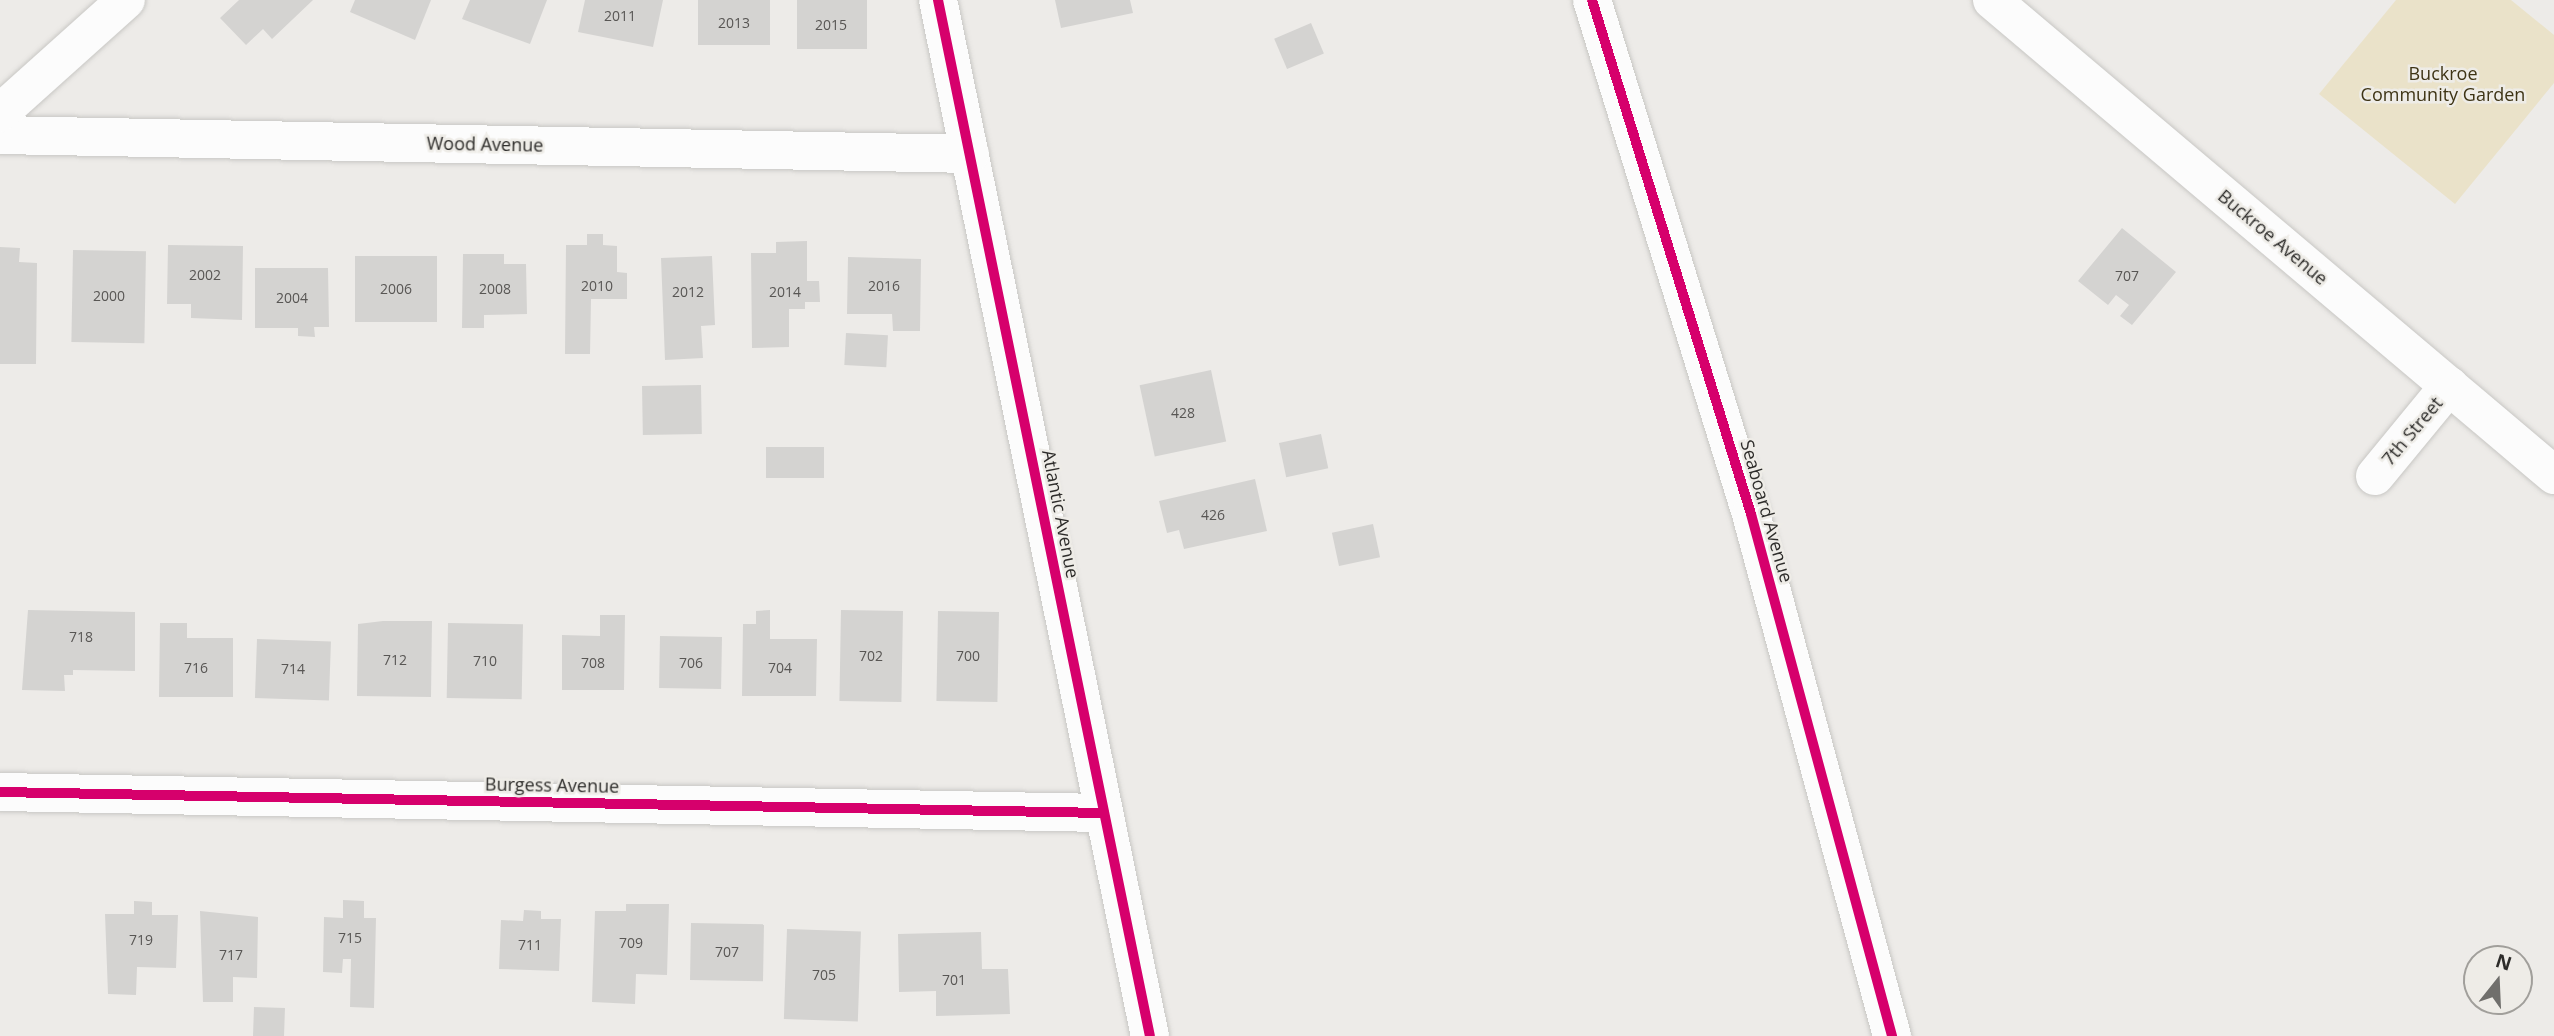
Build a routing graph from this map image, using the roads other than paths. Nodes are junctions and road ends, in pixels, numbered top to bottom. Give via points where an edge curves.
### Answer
1 (126, 0) edge
2 (937, 0) edge
3 (1592, 0) edge
4 (1992, 0) edge
5 (0, 113) edge
6 (0, 135) edge
7 (970, 154) junction
8 (2449, 386) junction
9 (2375, 475) dead end
10 (2554, 475) edge
11 (0, 792) edge
12 (1104, 813) junction
13 (1150, 1036) edge
14 (1892, 1036) edge

1 - 5 street
2 - 7 street, Atlantic Avenue
3 - 14 street, Seaboard Avenue via 1751,514
4 - 8 street, Buckroe Avenue
6 - 7 street, Wood Avenue
7 - 12 street, Atlantic Avenue
8 - 9 street, 7th Street
8 - 10 street, Buckroe Avenue
11 - 12 street, Burgess Avenue
12 - 13 street, Atlantic Avenue

